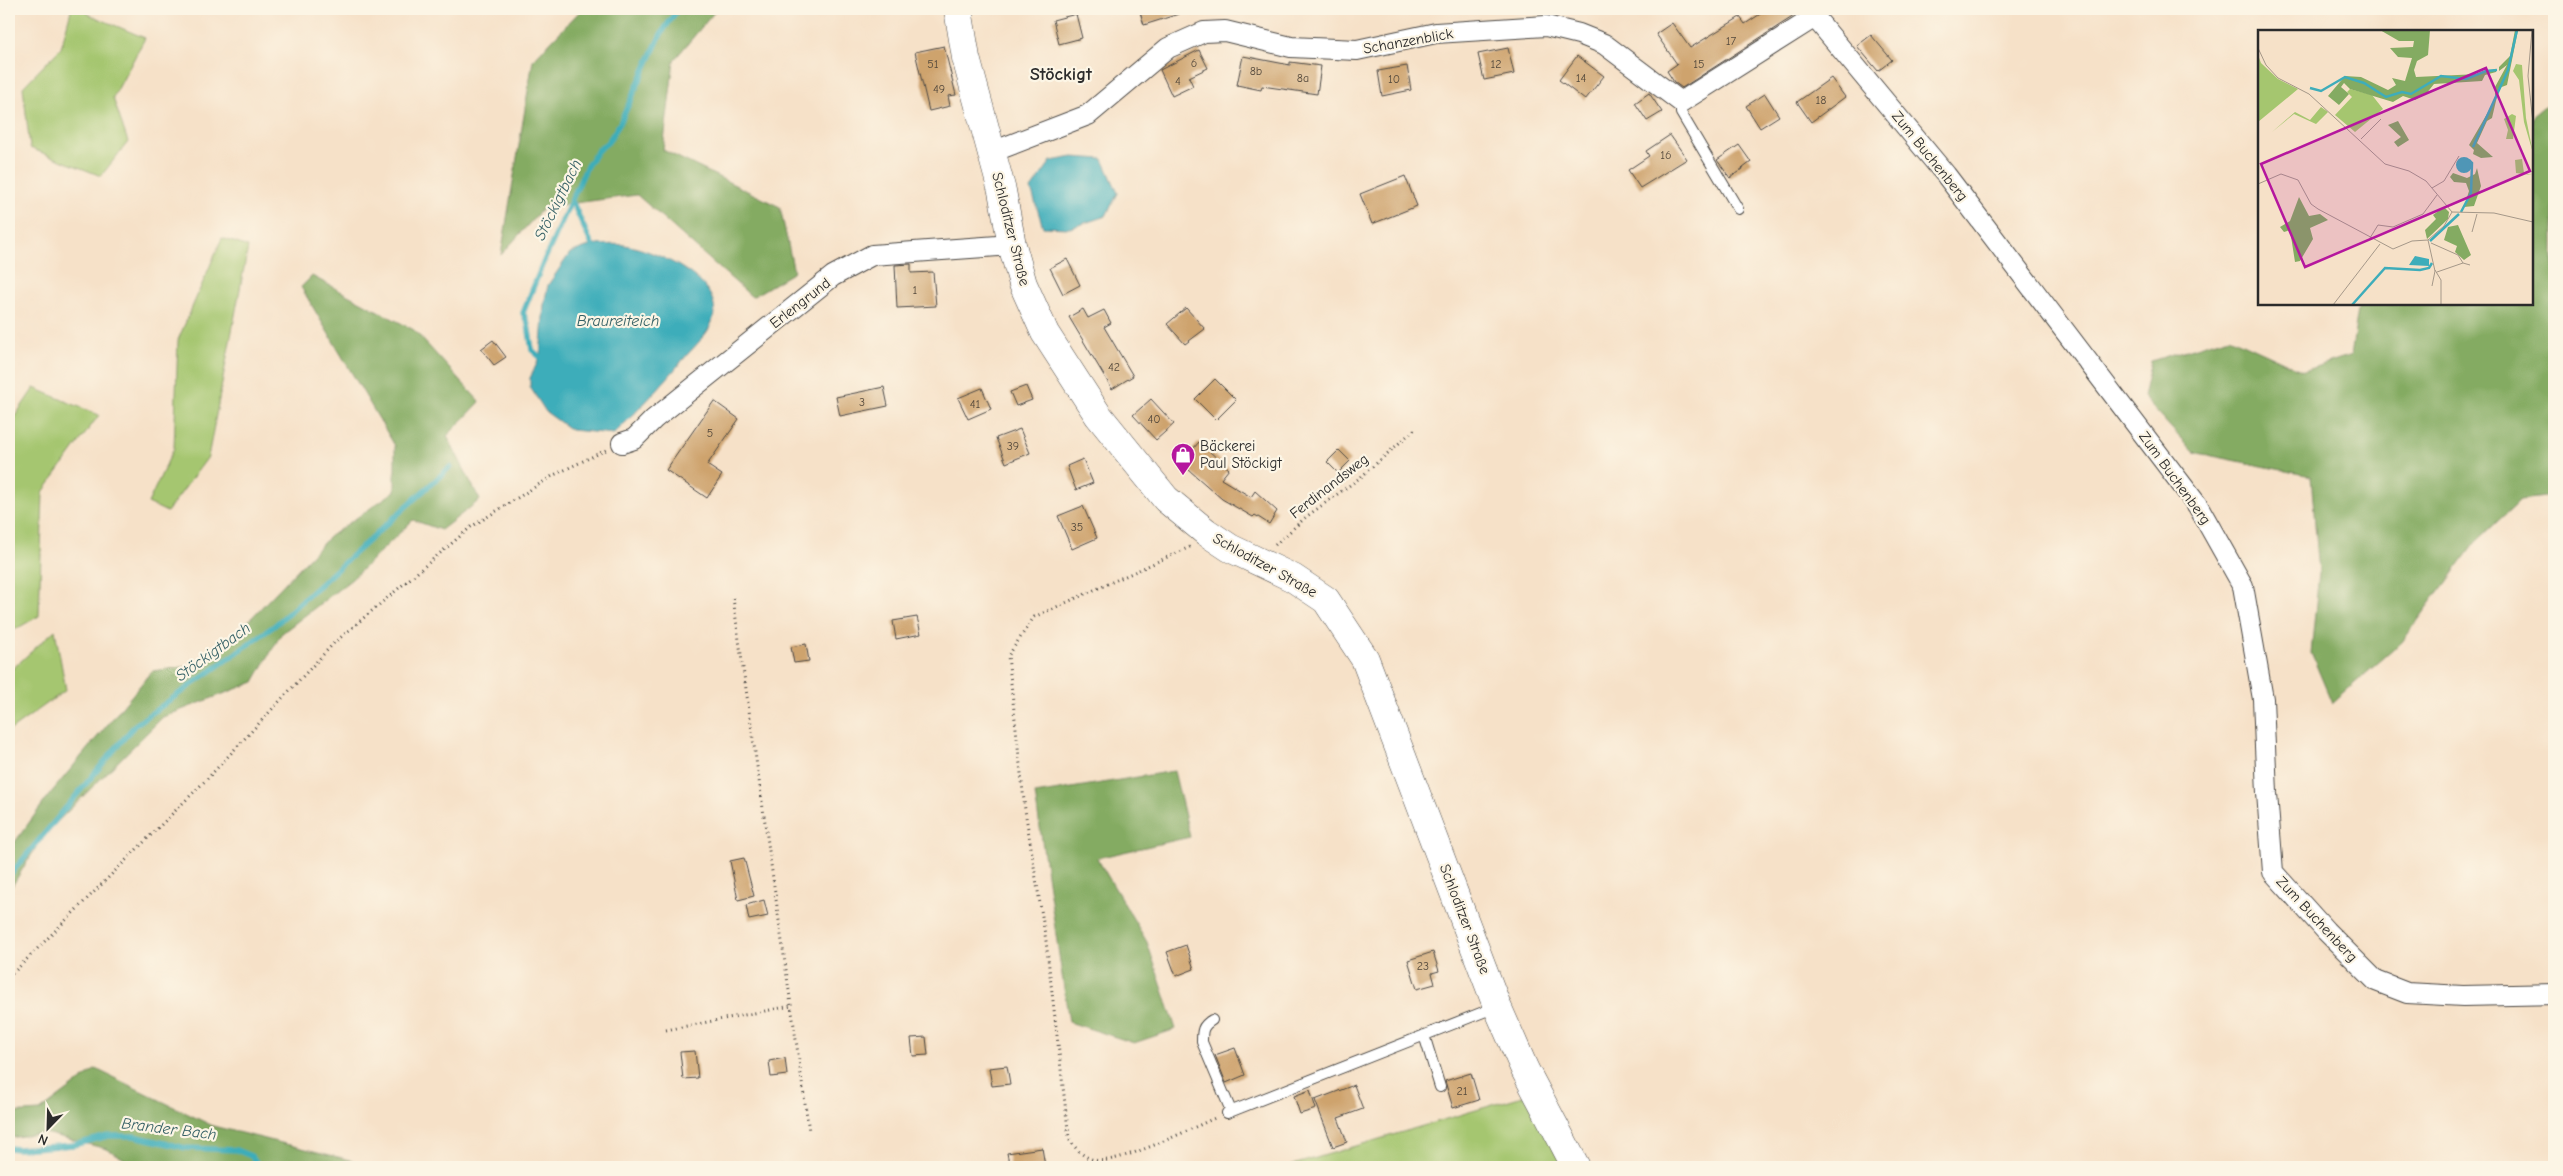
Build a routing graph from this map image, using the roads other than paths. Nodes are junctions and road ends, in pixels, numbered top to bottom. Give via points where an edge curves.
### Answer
1 (958, 9) edge
2 (1811, 13) edge
3 (1681, 102) junction
4 (992, 152) junction
5 (1738, 209) dead end
6 (1012, 245) junction
7 (622, 443) road end
8 (2554, 994) edge
9 (1497, 1006) junction
10 (1212, 1020) dead end
11 (1424, 1035) junction
12 (1440, 1088) dead end
13 (1576, 1167) edge

1 - 4 street, Schloditzer Straße via 966,58
2 - 3 street
2 - 8 street, Zum Buchenberg via 1946,175 2198,506 2243,586 2263,699 2274,872 2376,981 2407,993 2462,996
3 - 4 street, Schanzenblick via 1604,44 1546,26 1436,33 1357,50 1291,47 1225,30 1204,32 1168,48 1088,115
3 - 5 lane via 1681,113
4 - 6 street, Schloditzer Straße
6 - 7 street, Erlengrund via 872,255 833,276 654,419 634,439
6 - 9 street, Schloditzer Straße via 1023,284 1045,332 1098,415 1166,499 1230,548 1293,578 1326,600 1365,659
9 - 11 lane
9 - 13 street, Schloditzer Straße via 1525,1070
10 - 11 lane via 1202,1030 1202,1042 1229,1112
11 - 12 lane

